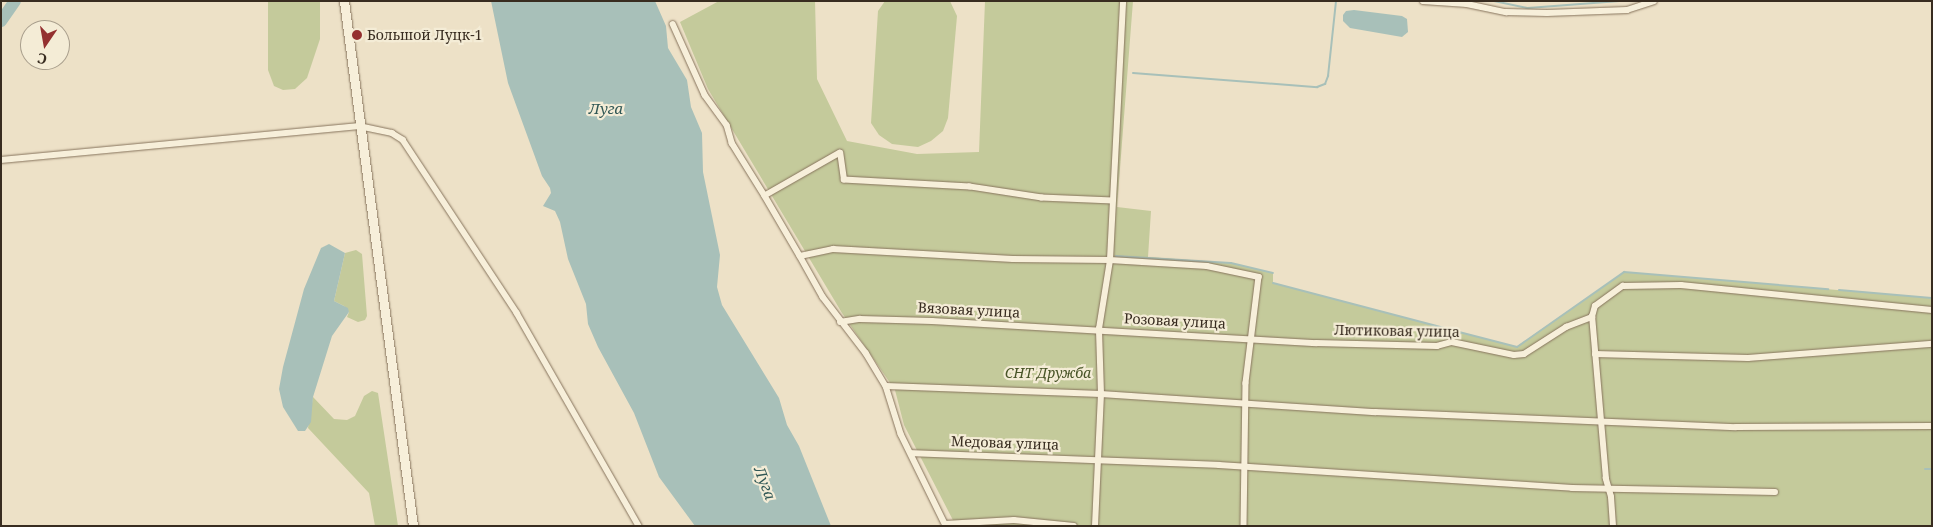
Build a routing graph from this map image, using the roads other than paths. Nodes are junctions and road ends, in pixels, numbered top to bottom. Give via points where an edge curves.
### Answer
1 (344, 1) edge
2 (1122, 1) edge
3 (1423, 1) edge
4 (1654, 1) edge
5 (673, 24) dead end
6 (359, 126) junction
7 (1, 160) edge
8 (765, 196) junction
9 (1113, 201) junction
10 (800, 256) junction
11 (1110, 260) junction
12 (1932, 310) edge
13 (1592, 318) junction
14 (840, 322) junction
15 (1098, 329) junction
16 (1251, 339) junction
17 (1932, 344) edge
18 (1596, 354) junction
19 (886, 386) junction
20 (1101, 394) junction
21 (1245, 405) junction
22 (1602, 420) junction
23 (1932, 426) edge
24 (911, 453) junction
25 (1099, 460) junction
26 (1244, 468) junction
27 (1608, 488) junction
28 (1775, 492) dead end
29 (945, 525) edge
30 (414, 526) edge
31 (639, 526) edge
32 (1074, 526) edge
33 (1095, 526) edge
34 (1244, 526) edge
35 (1613, 526) edge

1 - 6 street
2 - 9 street
3 - 4 street via 1467,4 1506,12 1547,13 1627,10
5 - 8 street via 705,95 727,126 732,143
6 - 7 street
6 - 30 street
6 - 31 street via 392,132 403,140 516,313
8 - 9 street via 840,153 844,180 970,187 1042,198
8 - 10 street
9 - 11 street
10 - 11 street via 833,249 1013,259
10 - 14 street
11 - 15 street
11 - 16 street via 1207,266 1259,276
12 - 13 street via 1680,286 1623,286 1595,306
13 - 16 street, Лютиковая улица via 1566,327 1524,354 1514,355 1452,342 1437,346
13 - 18 street
14 - 15 street, Вязовая улица via 891,319
14 - 19 street via 866,353
15 - 16 street, Розовая улица
15 - 20 street
16 - 21 street
17 - 18 street via 1748,358
18 - 22 street
19 - 20 street
19 - 24 street via 890,404
20 - 21 street
20 - 25 street
21 - 22 street
21 - 26 street
22 - 23 street via 1736,427
22 - 27 street
24 - 25 street, Медовая улица
24 - 29 street
25 - 26 street, Медовая улица
25 - 33 street
26 - 27 street, Медовая улица
26 - 34 street
27 - 28 street, Медовая улица
27 - 35 street
29 - 32 street via 1014,520

